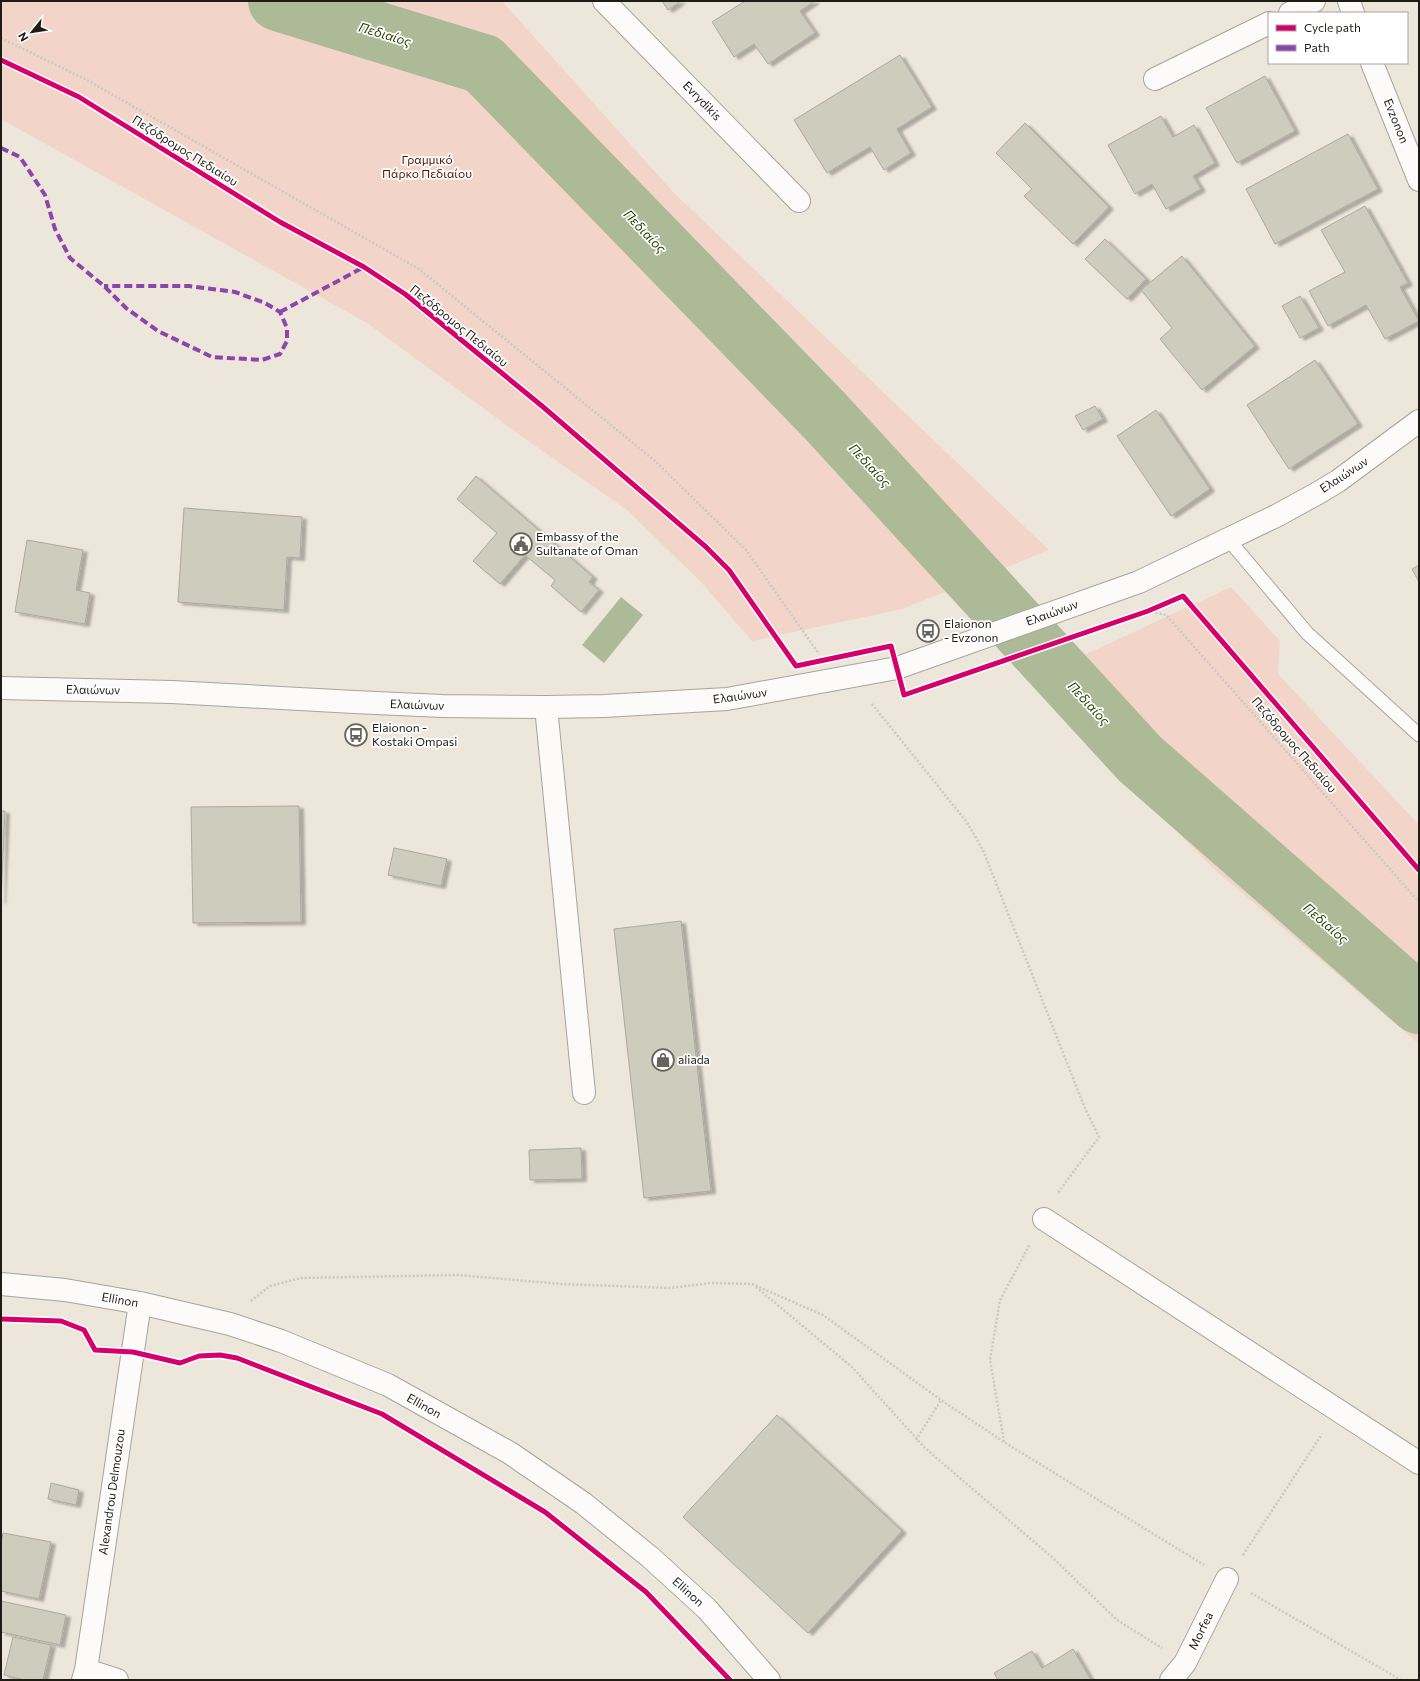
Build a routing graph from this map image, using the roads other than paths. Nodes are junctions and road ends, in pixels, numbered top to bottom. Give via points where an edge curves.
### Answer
1 (604, 1) edge
2 (1314, 1) edge
3 (1349, 1) edge
4 (1292, 12) edge
5 (1353, 12) edge
6 (1268, 23) edge
7 (1372, 64) edge
8 (1155, 79) dead end
9 (1419, 180) edge
10 (799, 201) dead end
11 (1419, 421) edge
12 (1228, 539) junction
13 (1, 688) edge
14 (546, 707) junction
15 (1419, 735) edge
16 (584, 1093) dead end
17 (1044, 1219) road end
18 (1, 1284) edge
19 (140, 1303) junction
20 (1419, 1463) edge
21 (1227, 1579) road end
22 (85, 1675) edge
23 (117, 1680) edge
24 (769, 1680) edge
25 (1171, 1680) edge

1 - 10 street, Evrydikis
2 - 4 street
3 - 5 street
6 - 8 street
7 - 9 street, Evzonon
11 - 12 street, Ελαιώνων via 1338,481 1278,515
12 - 14 street, Ελαιώνων via 1139,582 897,668 727,699
12 - 15 lane via 1307,633
13 - 14 street, Ελαιώνων via 172,692 442,706
14 - 16 street
17 - 20 street
18 - 19 street, Ellinon via 65,1290
19 - 22 street, Alexandrou Delmouzou
19 - 24 street, Ellinon via 230,1324 280,1341 388,1385 510,1453 583,1503 650,1557 707,1609
21 - 25 street, Morfea via 1185,1663
22 - 23 street

